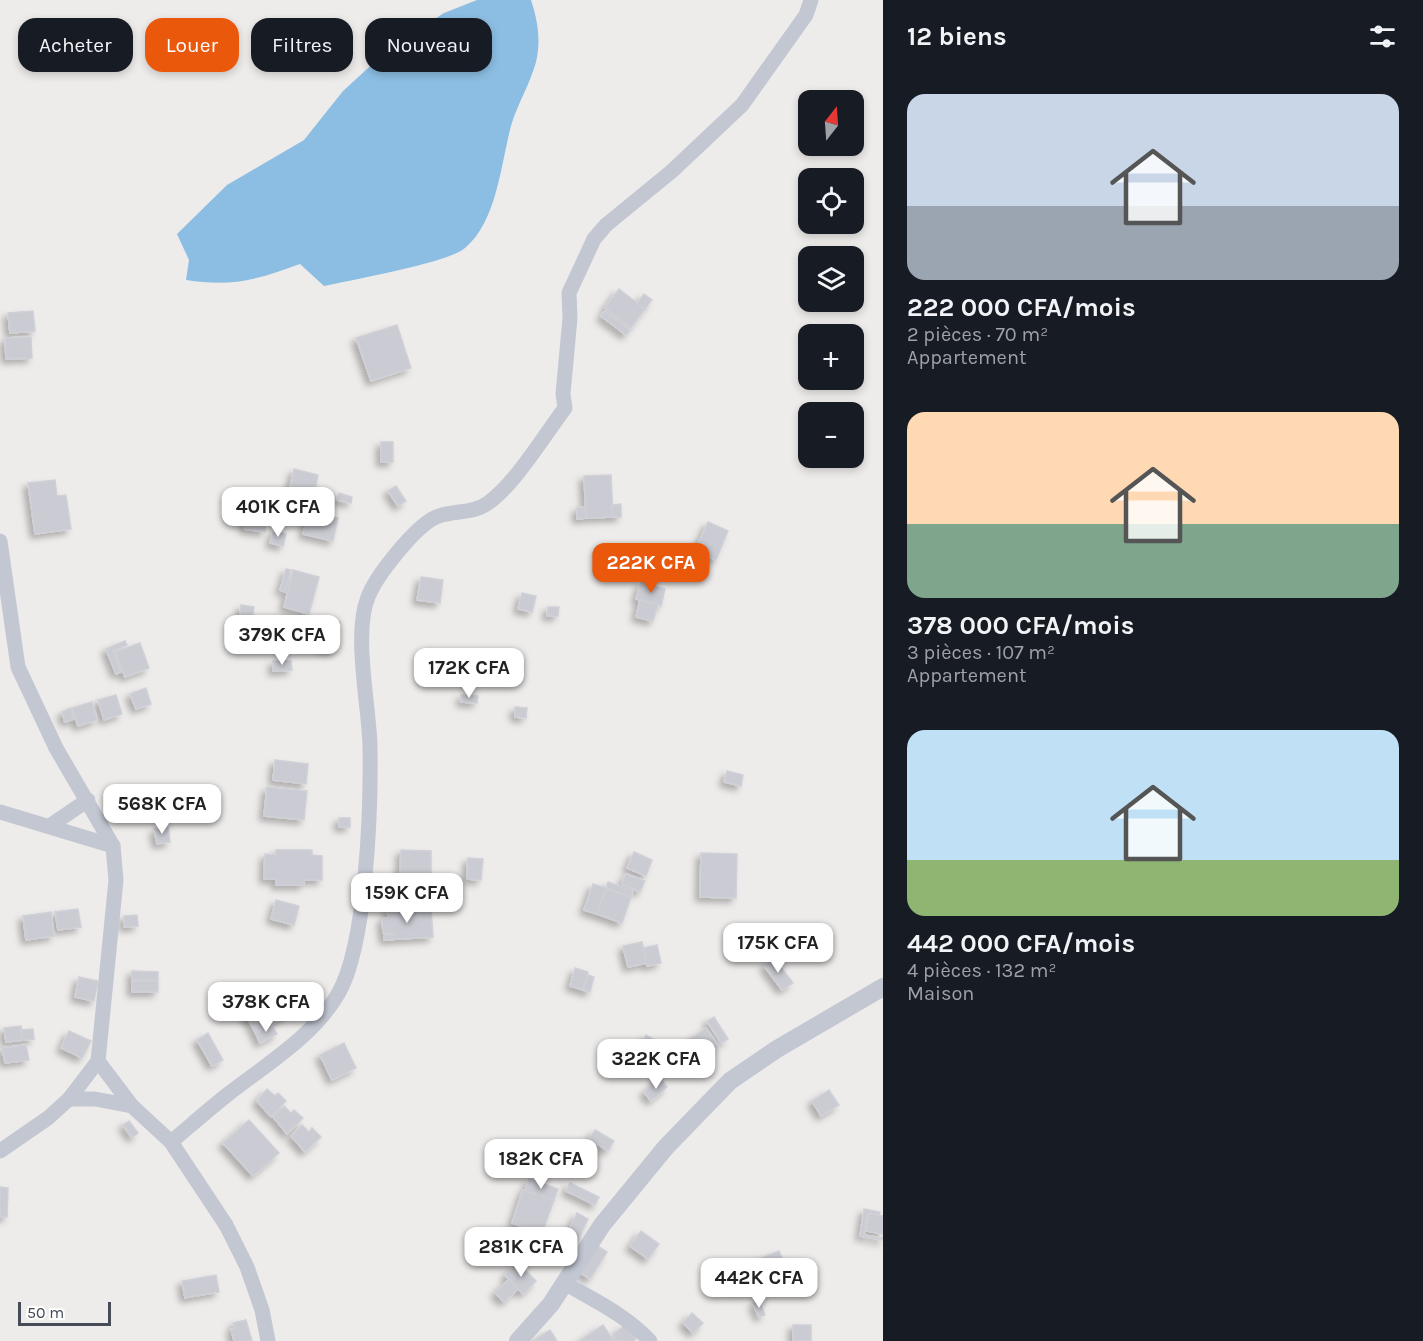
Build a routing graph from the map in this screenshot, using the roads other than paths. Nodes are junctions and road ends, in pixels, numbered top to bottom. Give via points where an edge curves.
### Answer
1 (811, 0) edge
2 (0, 541) edge
3 (88, 800) junction
4 (0, 812) edge
5 (51, 825) junction
6 (113, 846) junction
7 (883, 987) edge
8 (98, 1061) junction
9 (69, 1099) junction
10 (132, 1106) junction
11 (171, 1142) junction
12 (0, 1151) edge
13 (566, 1284) junction
14 (268, 1341) edge
15 (518, 1341) edge
16 (650, 1341) edge

1 - 11 street via 806,15 742,105 594,239 569,293 565,408 503,489 475,510 437,516 404,544 369,595 362,618 370,747 367,844 350,965 338,993 324,1012 284,1052
2 - 3 street via 18,667 56,747
3 - 5 street
3 - 6 street
4 - 5 street
5 - 6 street
6 - 8 street via 116,880
7 - 13 street via 777,1048 730,1081 666,1146 616,1208
8 - 9 street
8 - 10 street
9 - 10 street
9 - 12 street
10 - 11 street
11 - 14 street via 242,1256 262,1310
13 - 15 street
13 - 16 street via 616,1312

